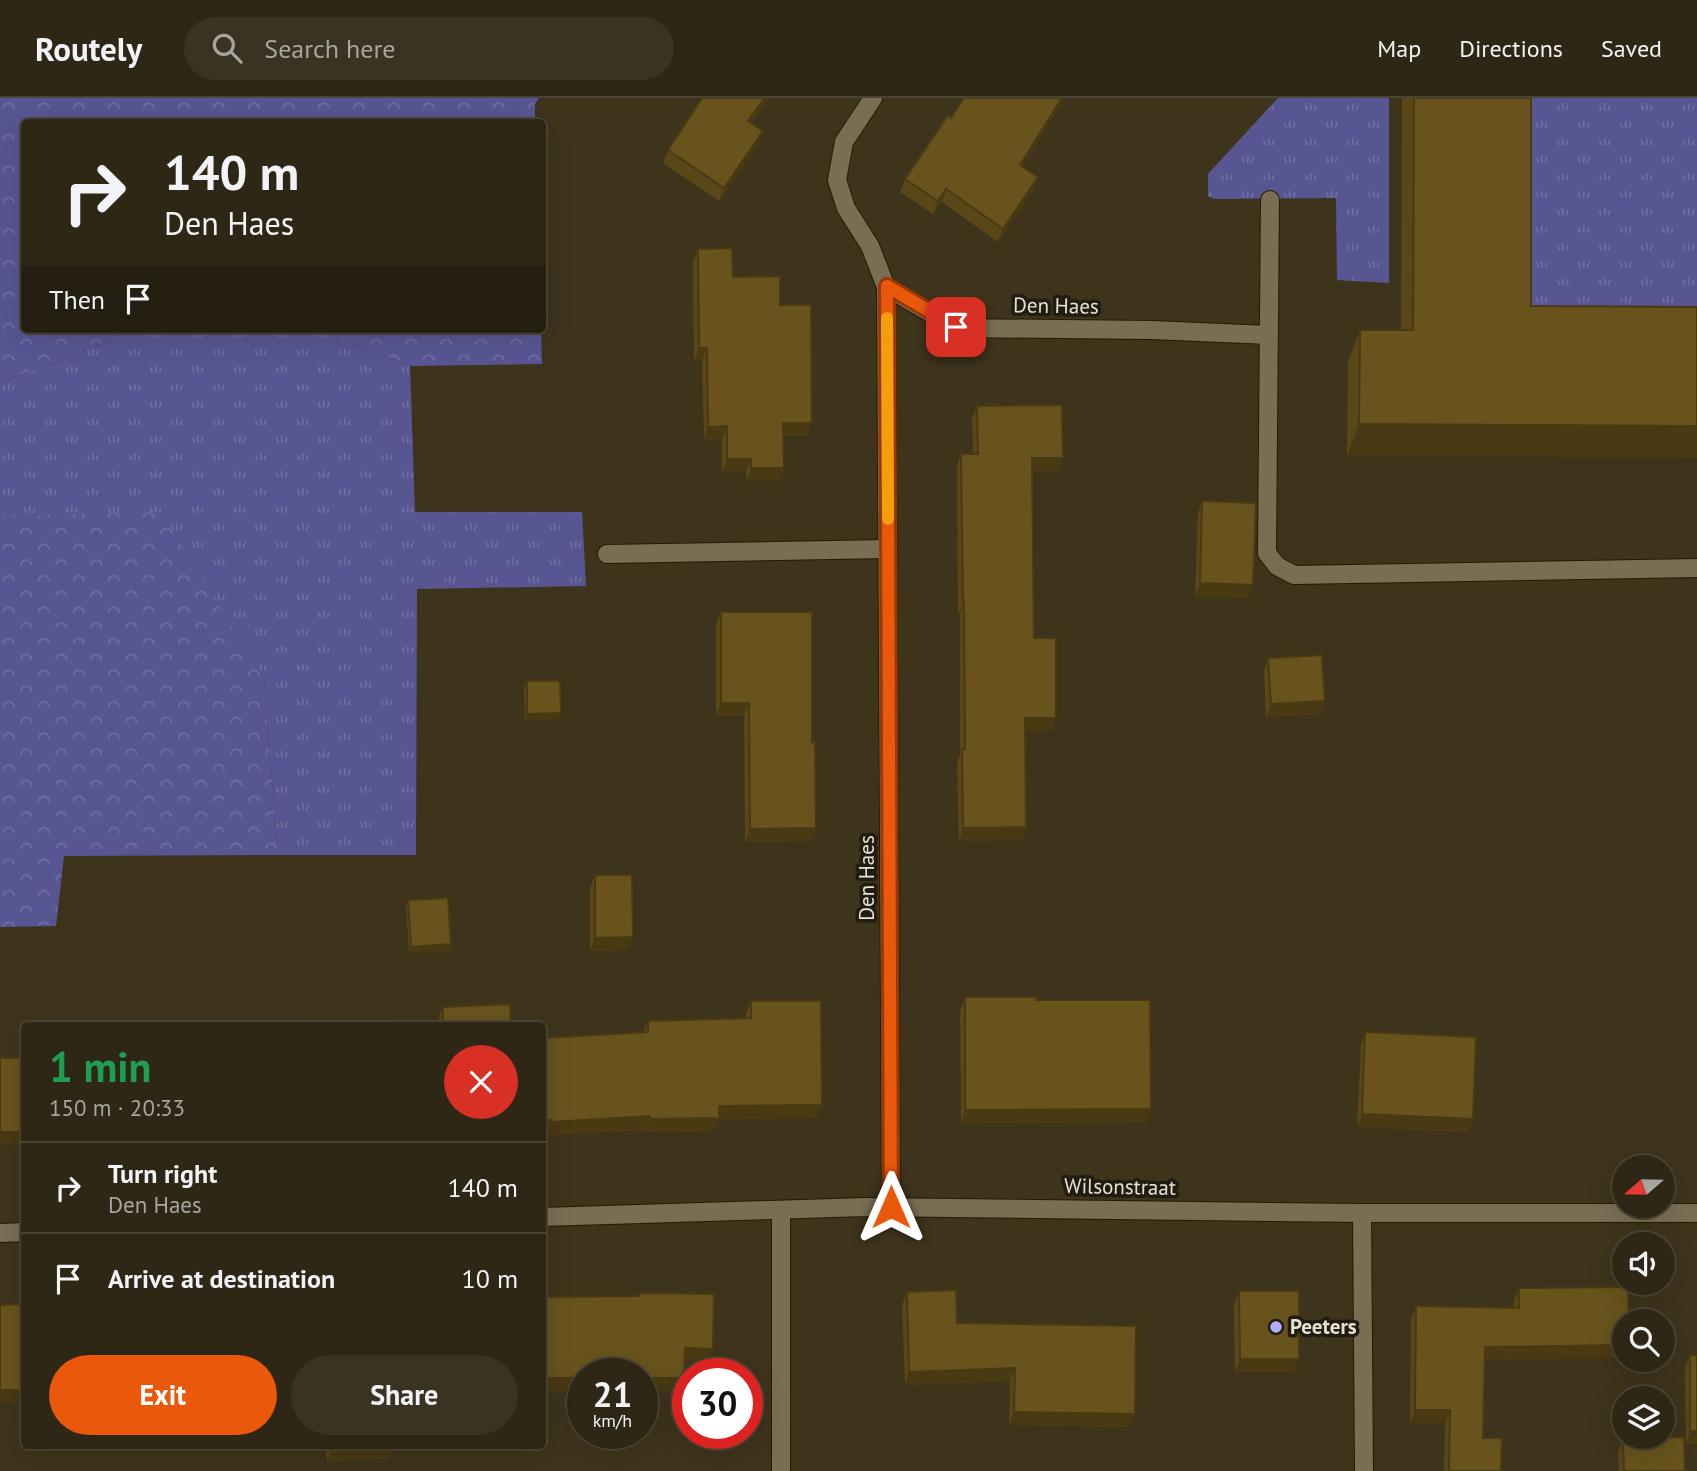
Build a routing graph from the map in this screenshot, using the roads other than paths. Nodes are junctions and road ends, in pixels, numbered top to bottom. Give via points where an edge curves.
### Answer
1 (873, 98) edge
2 (1270, 200) dead end
3 (887, 286) junction
4 (1269, 335) junction
5 (888, 549) junction
6 (607, 554) dead end
7 (1697, 568) edge
8 (891, 1207) junction
9 (780, 1210) junction
10 (1362, 1213) junction
11 (1697, 1213) edge
12 (546, 1217) edge
13 (21, 1232) edge
14 (0, 1233) edge
15 (781, 1471) edge
16 (1364, 1471) edge

1 - 3 street, Den Haes via 844,142 837,180 846,208 870,246
2 - 4 street
3 - 4 street, Den Haes via 956,327
3 - 5 street, Den Haes
4 - 7 street via 1267,553 1277,566 1294,575
5 - 6 street
5 - 8 street, Den Haes
8 - 9 street, Wilsonstraat
8 - 10 street, Wilsonstraat
9 - 12 street, Wilsonstraat
9 - 15 street
10 - 11 street, Wilsonstraat
10 - 16 street
13 - 14 street

